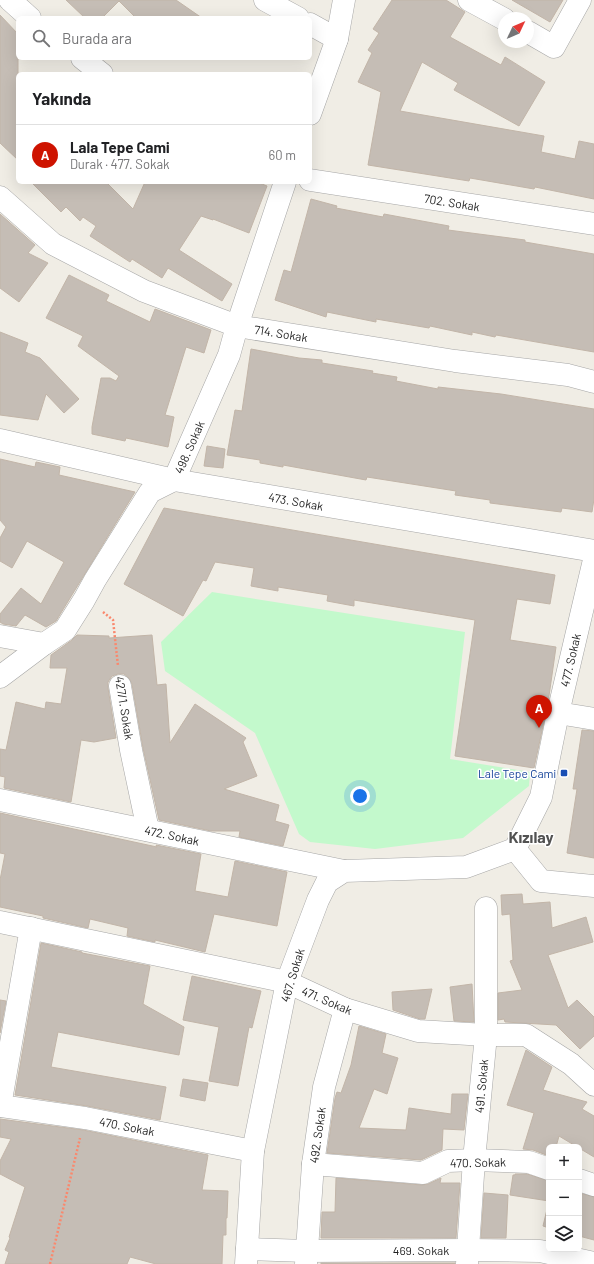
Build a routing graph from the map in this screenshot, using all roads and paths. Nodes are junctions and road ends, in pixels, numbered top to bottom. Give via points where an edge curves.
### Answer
1 (10, 0) edge
2 (265, 0) edge
3 (344, 0) edge
4 (468, 0) edge
5 (580, 0) edge
6 (28, 16) edge
7 (294, 16) edge
8 (498, 16) edge
9 (312, 25) edge
10 (534, 35) edge
11 (338, 39) junction
12 (84, 60) edge
13 (100, 72) edge
14 (312, 109) edge
15 (312, 180) edge
16 (284, 184) edge
17 (0, 197) edge
18 (594, 224) edge
19 (237, 326) junction
20 (594, 382) edge
21 (0, 440) edge
22 (174, 480) junction
23 (594, 551) edge
24 (594, 560) edge
25 (84, 600) junction
26 (0, 636) edge
27 (44, 644) junction
28 (0, 678) edge
29 (120, 686) joint
30 (558, 713) junction
31 (594, 719) edge
32 (0, 800) edge
33 (148, 830) junction
34 (514, 849) junction
35 (344, 871) junction
36 (594, 886) edge
37 (486, 908) dead end
38 (0, 922) edge
39 (31, 928) junction
40 (287, 982) junction
41 (345, 1010) junction
42 (486, 1035) junction
43 (594, 1085) edge
44 (0, 1106) edge
45 (85, 1118) junction
46 (253, 1150) junction
47 (474, 1160) junction
48 (313, 1164) junction
49 (546, 1168) edge
50 (582, 1181) edge
51 (594, 1185) edge
52 (247, 1256) edge
53 (467, 1257) edge
54 (306, 1258) edge
55 (594, 1263) edge
56 (50, 1264) edge

1 - 6 street
2 - 7 street
3 - 11 street
4 - 8 street
5 - 10 street via 554,47
9 - 11 street
11 - 14 street
12 - 13 street
15 - 18 street, 702. Sokak
16 - 19 street, 498. Sokak
17 - 19 street, 714. Sokak via 53,244 144,291
19 - 20 street, 714. Sokak via 455,361 568,375
19 - 22 street, 498. Sokak via 229,355
21 - 22 street, 473. Sokak
22 - 23 street, 473. Sokak
22 - 25 street, 498. Sokak via 150,492
24 - 30 street, 477. Sokak
25 - 27 street, 498. Sokak via 65,630
25 - 29 path, 427/1. Sokak via 113,620
26 - 27 street
27 - 28 street, 498. Sokak
29 - 33 street, 427/1. Sokak
30 - 31 street
30 - 34 street, 477. Sokak via 541,798
32 - 33 street, 472. Sokak
33 - 35 street, 472. Sokak
34 - 35 street via 466,867
34 - 36 street via 541,881
35 - 40 street, 467. Sokak via 327,882
37 - 42 street, 491. Sokak
38 - 39 street, 471. Sokak
39 - 40 street, 471. Sokak
39 - 44 street
40 - 41 street, 471. Sokak
40 - 46 street, 467. Sokak
41 - 42 street, 471. Sokak via 418,1031
41 - 48 street, 492. Sokak via 324,1087
42 - 43 street, 471. Sokak via 526,1035 571,1064
42 - 47 street, 491. Sokak
44 - 45 street, 470. Sokak
45 - 46 street, 470. Sokak
45 - 56 path
46 - 52 street, 467. Sokak
47 - 48 street, 470. Sokak via 448,1161 423,1173
47 - 49 street, 470. Sokak via 529,1162
47 - 53 street, 491. Sokak
48 - 54 street, 492. Sokak
50 - 51 street
52 - 54 street, 469. Sokak
53 - 54 street, 469. Sokak
53 - 55 street, 469. Sokak via 540,1251

